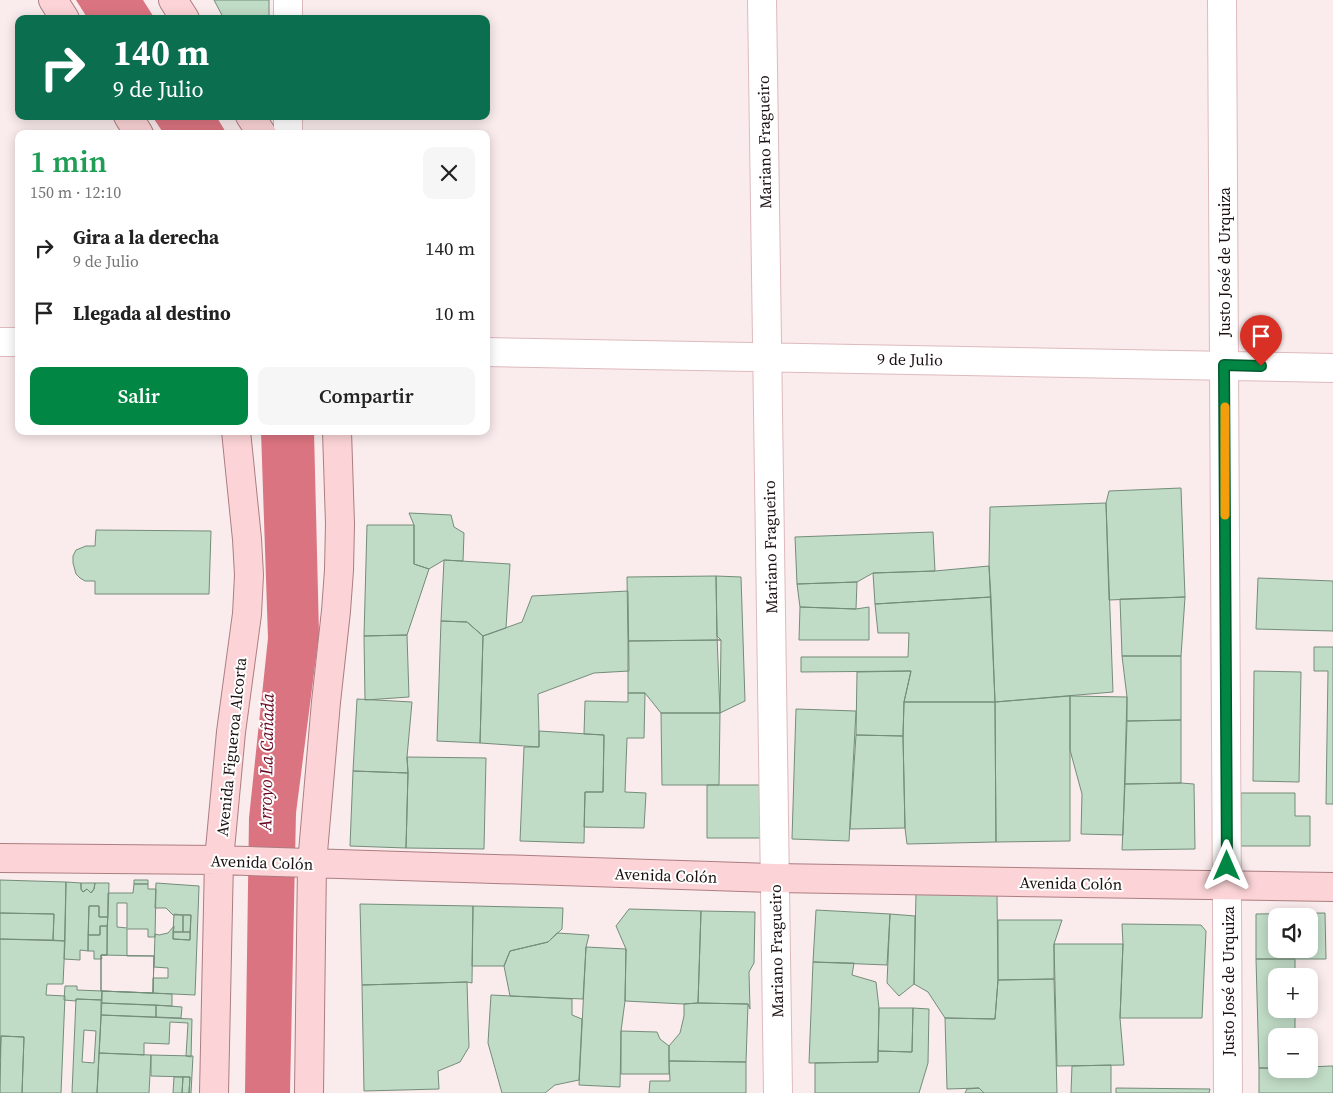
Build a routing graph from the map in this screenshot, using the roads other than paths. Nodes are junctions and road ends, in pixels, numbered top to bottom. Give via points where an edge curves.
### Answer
1 (53, 0) edge
2 (172, 0) edge
3 (288, 0) edge
4 (762, 0) edge
5 (1222, 0) edge
6 (63, 15) edge
7 (182, 15) edge
8 (288, 15) edge
9 (0, 342) edge
10 (15, 342) edge
11 (490, 352) edge
12 (767, 357) junction
13 (1224, 365) junction
14 (1333, 368) edge
15 (236, 435) edge
16 (337, 435) edge
17 (0, 858) edge
18 (219, 860) junction
19 (312, 864) junction
20 (775, 878) junction
21 (1227, 886) junction
22 (1333, 887) edge
23 (214, 1093) edge
24 (309, 1093) edge
25 (778, 1093) edge
26 (1228, 1093) edge

1 - 6 main road
2 - 7 main road
3 - 8 street
4 - 12 street, Mariano Fragueiro
5 - 13 street, Justo José de Urquiza
9 - 10 street
11 - 12 street, 9 de Julio
12 - 13 street, 9 de Julio
12 - 20 street, Mariano Fragueiro
13 - 14 street, 9 de Julio
13 - 21 street, Justo José de Urquiza
15 - 18 main road, Avenida Figueroa Alcorta via 249,575
16 - 19 main road via 339,570
17 - 18 main road, Avenida Colón
18 - 19 main road, Avenida Colón
18 - 23 main road, Avenida Figueroa Alcorta
19 - 20 main road, Avenida Colón
19 - 24 main road
20 - 21 main road, Avenida Colón
20 - 25 street, Mariano Fragueiro
21 - 22 main road, Avenida Colón
21 - 26 street, Justo José de Urquiza

